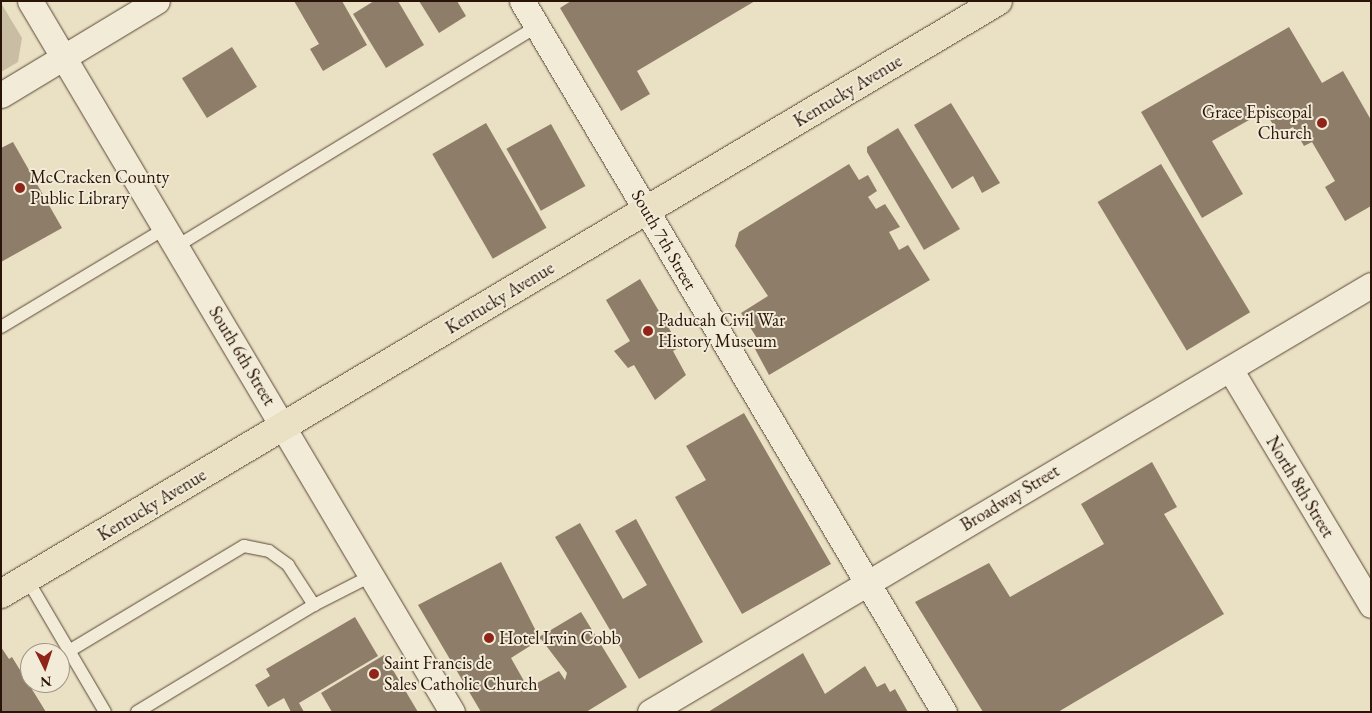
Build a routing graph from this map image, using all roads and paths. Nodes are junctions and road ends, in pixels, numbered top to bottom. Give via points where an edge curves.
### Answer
1 (30, 1) edge
2 (157, 1) edge
3 (522, 1) edge
4 (998, 1) edge
5 (537, 26) junction
6 (64, 58) junction
7 (1, 95) edge
8 (647, 211) junction
9 (172, 237) junction
10 (1371, 285) edge
11 (1, 327) edge
12 (1230, 369) junction
13 (284, 426) junction
14 (371, 576) junction
15 (27, 579) junction
16 (866, 583) junction
17 (1, 594) edge
18 (314, 604) junction
19 (1371, 605) edge
20 (65, 643) edge
21 (70, 649) edge
22 (70, 652) edge
23 (105, 712) edge
24 (137, 712) edge
25 (452, 712) edge
26 (650, 712) edge
27 (944, 712) edge

1 - 6 street, South 6th Street
2 - 6 street
3 - 5 street, South 7th Street
4 - 8 main road, Kentucky Avenue
5 - 8 street, South 7th Street
5 - 9 lane
6 - 7 street
6 - 9 street, South 6th Street
8 - 13 main road, Kentucky Avenue
8 - 16 street, South 7th Street
9 - 11 lane
9 - 13 street, South 6th Street
10 - 12 street, Broadway Street
12 - 16 street, Broadway Street
12 - 19 street, North 8th Street
13 - 14 street, South 6th Street
13 - 15 main road, Kentucky Avenue
14 - 18 lane
14 - 25 street, South 6th Street
15 - 17 main road, Kentucky Avenue
15 - 20 lane
16 - 26 street, Broadway Street
16 - 27 street, South 7th Street
18 - 21 lane via 288,565 269,551 244,546
18 - 24 lane
22 - 23 lane

